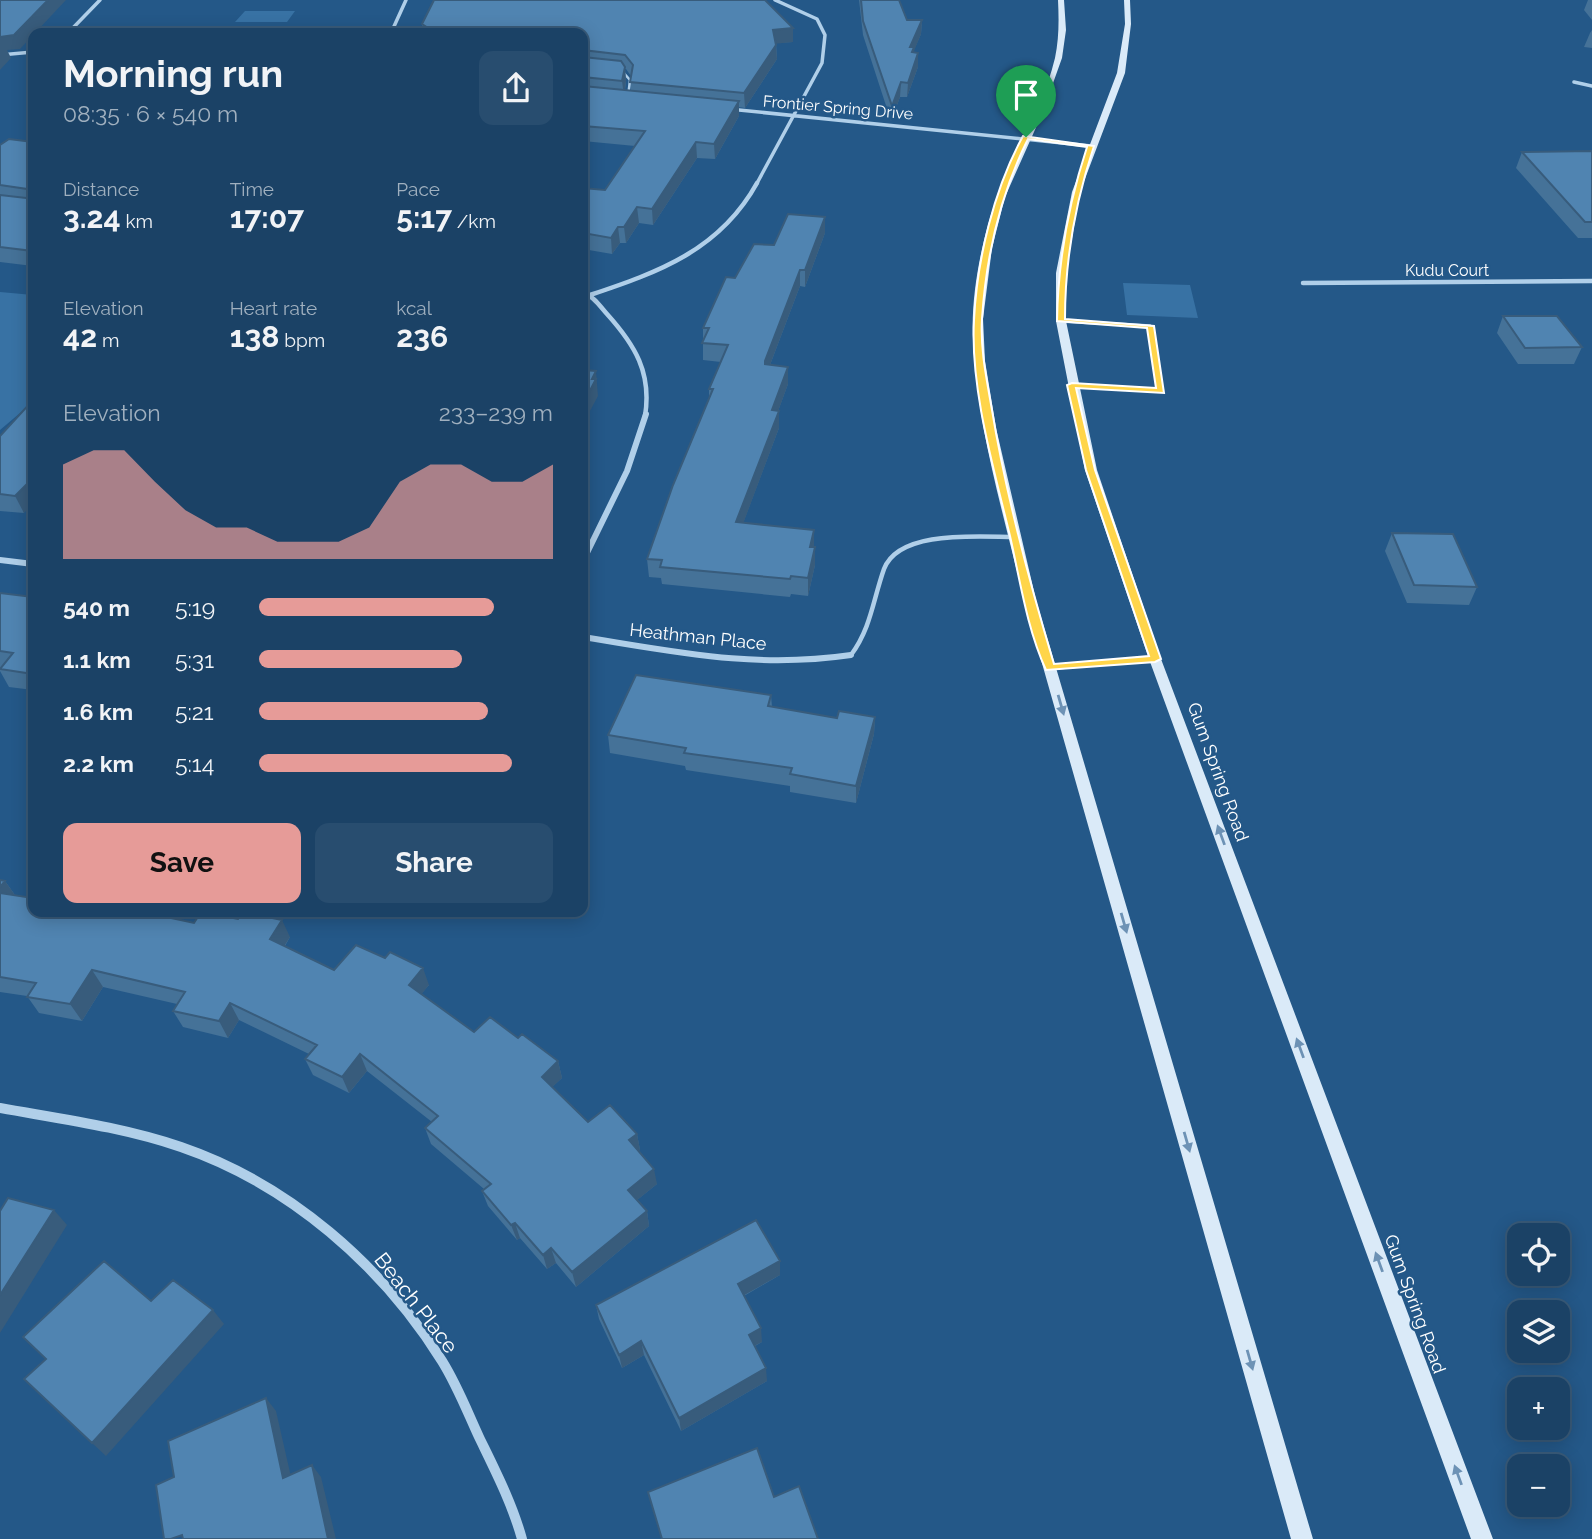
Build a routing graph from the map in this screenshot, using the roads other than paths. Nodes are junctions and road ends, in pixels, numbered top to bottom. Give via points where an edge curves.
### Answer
1 (100, 0) edge
2 (406, 0) edge
3 (775, 0) edge
4 (1061, 0) edge
5 (1127, 0) edge
6 (73, 28) edge
7 (393, 28) edge
8 (28, 52) edge
9 (0, 55) edge
10 (613, 70) edge
11 (1574, 82) dead end
12 (1592, 86) edge
13 (616, 99) edge
14 (627, 100) junction
15 (641, 101) edge
16 (724, 108) edge
17 (793, 115) junction
18 (1026, 137) junction
19 (1091, 146) junction
20 (1592, 281) edge
21 (1303, 283) dead end
22 (590, 295) joint
23 (1061, 321) junction
24 (1072, 385) junction
25 (1015, 537) junction
26 (588, 550) edge
27 (0, 559) edge
28 (28, 563) edge
29 (588, 639) edge
30 (851, 655) joint
31 (1155, 659) junction
32 (1050, 668) junction
33 (0, 1108) edge
34 (522, 1539) edge
35 (1302, 1539) edge
36 (1482, 1539) edge

1 - 6 street
2 - 7 street
3 - 17 street via 817,19 825,35 822,63
4 - 18 main road via 1063,41 1058,65
5 - 19 main road, Gum Spring Road via 1121,73
8 - 9 street
10 - 14 lane via 624,72 630,80
11 - 12 street
13 - 14 street
14 - 15 street
16 - 17 street, Frontier Spring Drive
17 - 18 street, Frontier Spring Drive
17 - 22 street via 728,226 646,276
18 - 19 street, Frontier Spring Drive
18 - 25 main road via 1007,175 992,224 978,321 993,445
19 - 23 main road, Gum Spring Road via 1076,192 1061,272
20 - 21 street, Kudu Court
22 - 26 street via 636,352 647,379 648,415
23 - 24 main road, Gum Spring Road
23 - 24 lane via 1150,326 1161,391
24 - 31 main road, Gum Spring Road via 1091,470
25 - 30 lane via 927,541 897,548 885,564 870,628
25 - 32 main road
27 - 28 street
29 - 30 street, Heathman Place via 730,660 803,662
31 - 32 lane
36 -> 31 main road, Gum Spring Road
32 -> 35 main road
33 - 34 street, Beach Place via 135,1135 205,1156 264,1185 314,1219 371,1270 435,1351 487,1452

